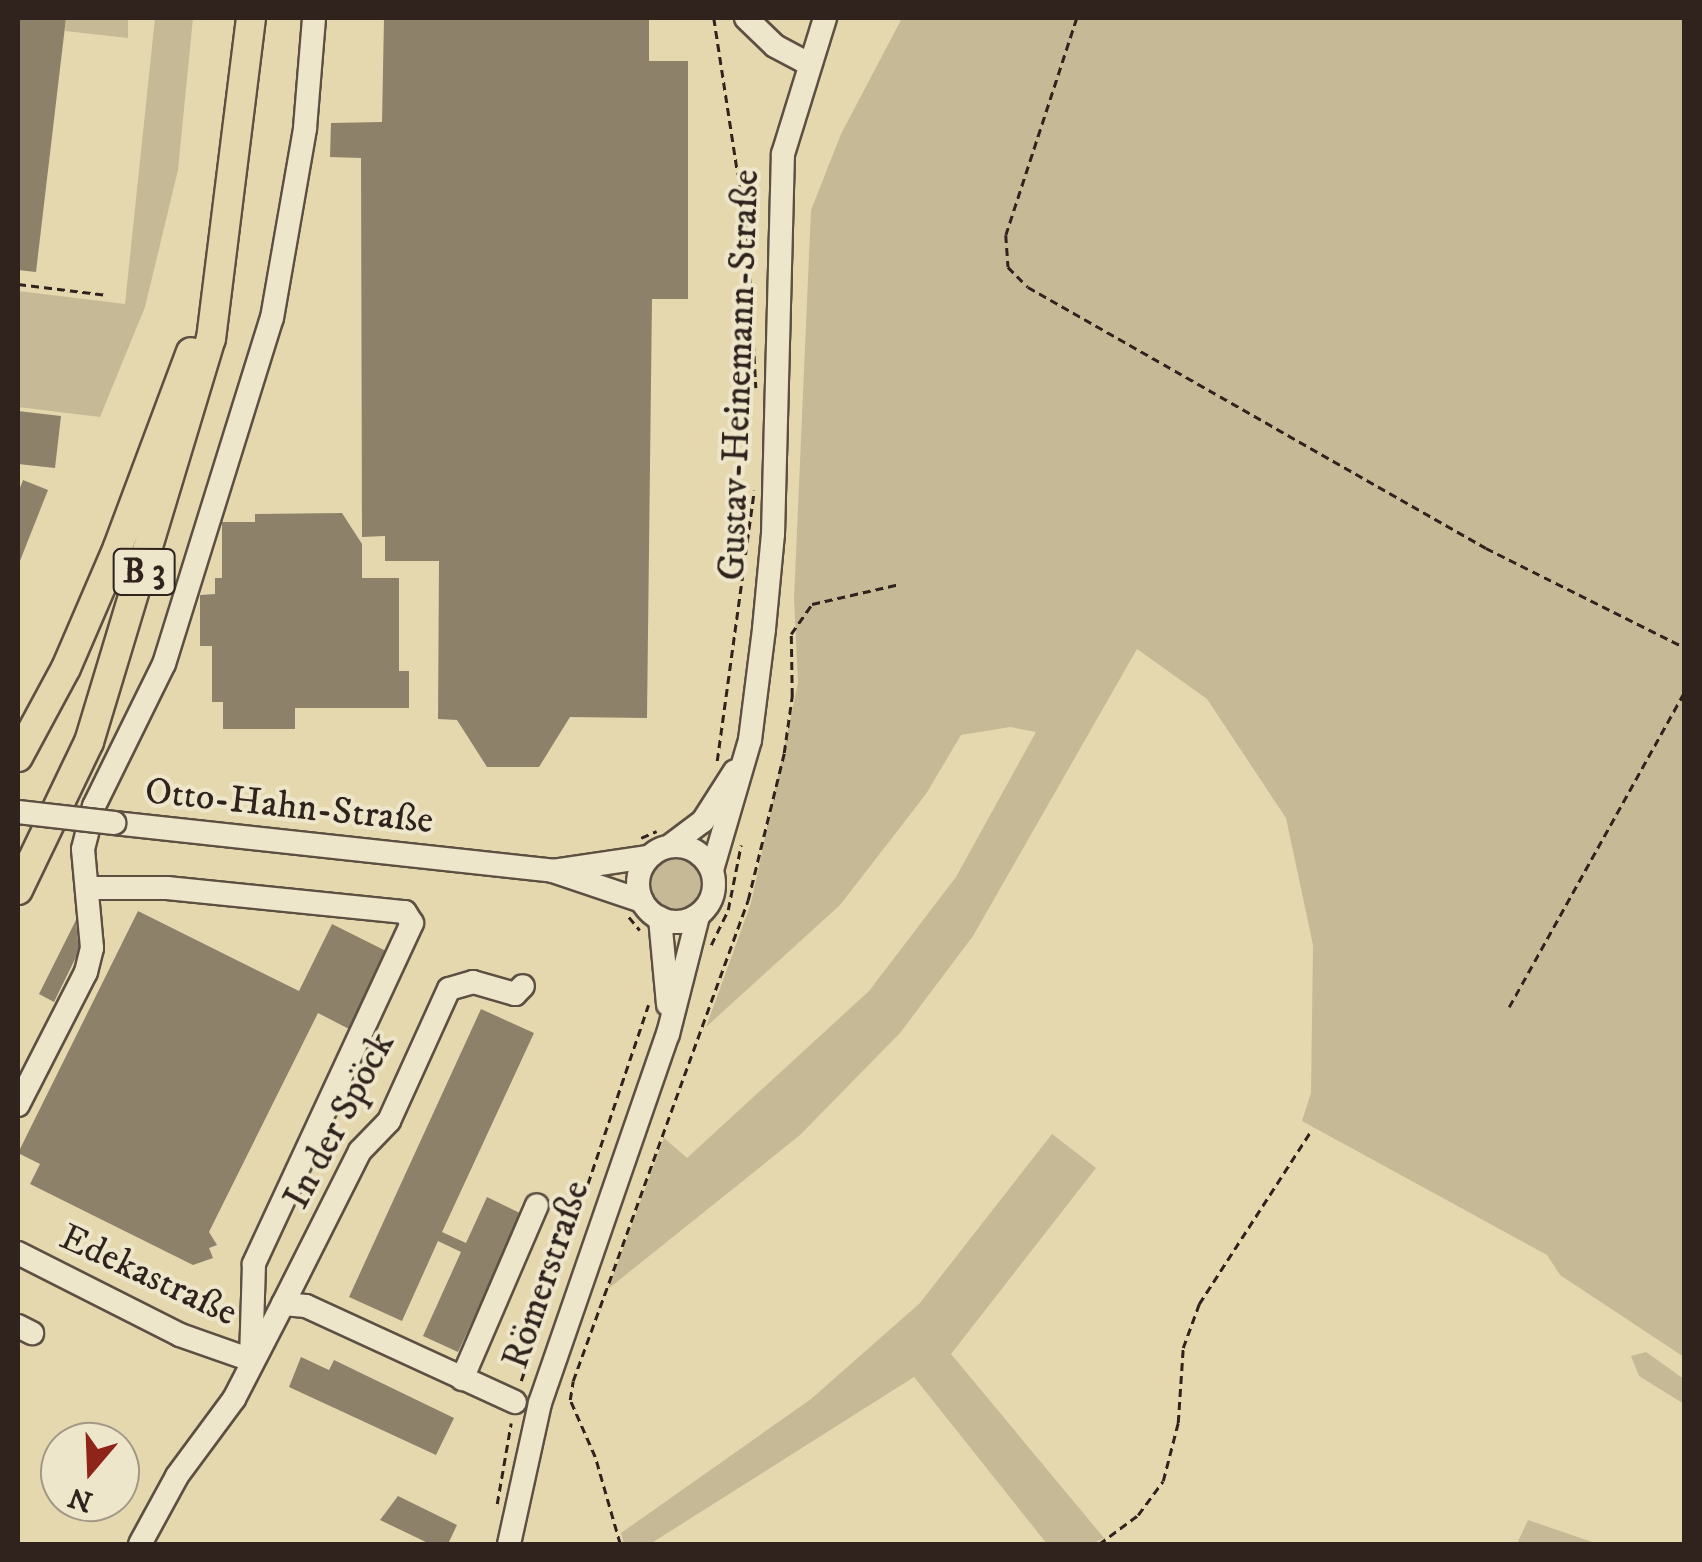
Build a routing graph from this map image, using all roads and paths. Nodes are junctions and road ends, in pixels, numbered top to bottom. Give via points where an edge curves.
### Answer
1 (247, 18) edge
2 (314, 18) edge
3 (714, 18) edge
4 (746, 18) edge
5 (825, 18) edge
6 (1077, 18) edge
7 (807, 64) junction
8 (18, 284) edge
9 (217, 290) junction
10 (107, 295) dead end
11 (756, 392) dead end
12 (755, 481) dead end
13 (900, 584) dead end
14 (1684, 647) edge
15 (1684, 692) edge
16 (750, 740) junction
17 (18, 757) edge
18 (715, 775) dead end
19 (18, 812) edge
20 (727, 835) junction
21 (668, 836) junction
22 (643, 848) junction
23 (712, 870) junction
24 (554, 871) junction
25 (88, 888) junction
26 (18, 890) edge
27 (633, 906) junction
28 (698, 916) junction
29 (660, 918) junction
30 (691, 950) junction
31 (659, 953) junction
32 (523, 986) dead end
33 (650, 992) dead end
34 (1509, 1007) dead end
35 (668, 1034) junction
36 (18, 1105) edge
37 (1311, 1131) dead end
38 (537, 1205) dead end
39 (18, 1253) edge
40 (283, 1304) junction
41 (250, 1360) junction
42 (462, 1379) junction
43 (515, 1402) junction
44 (496, 1509) dead end
45 (140, 1544) edge
46 (508, 1544) edge
47 (620, 1544) edge
48 (1100, 1544) edge

1 - 9 main road, B 3
2 - 25 street via 305,128 272,318 164,664 94,806 82,849
3 - 11 path via 746,220
4 - 7 street
5 - 7 street, Gustav-Heinemann-Straße
6 - 14 path via 1006,234 1008,267 1486,548
7 - 16 street, Gustav-Heinemann-Straße via 778,194 773,534
8 - 10 path
9 - 17 main road, B 3 via 105,578
9 - 26 main road, B 3 via 211,338 149,558 89,742
12 - 18 path
13 - 47 path via 812,604 791,634 784,753 748,900 573,1381 570,1400
15 - 34 path
16 - 20 street, Gustav-Heinemann-Straße
16 - 21 street, Gustav-Heinemann-Straße via 726,792 703,821
19 - 24 street, Otto-Hahn-Straße, bridge
20 - 23 street, Gustav-Heinemann-Straße
20 - 30 path via 740,842 743,854 728,910 709,948
21 - 22 street, Gustav-Heinemann-Straße
21 - 22 path
21 - 23 street via 696,850
22 - 24 street, Otto-Hahn-Straße
22 - 27 street
23 - 28 street, Gustav-Heinemann-Straße via 713,896
24 - 27 street, Otto-Hahn-Straße
25 - 36 street via 92,948 86,972
25 - 41 street via 167,888 405,912 412,924 254,1264
27 - 29 street
27 - 31 path
28 - 29 street
28 - 30 street, Römerstraße
29 - 31 street, Römerstraße
30 - 35 street, Römerstraße
31 - 35 street, Römerstraße
32 - 40 street, In der Spöck via 515,994 473,982 449,989 389,1120 360,1151
33 - 43 path
35 - 46 street, Römerstraße via 540,1403
37 - 48 path via 1199,1304 1183,1348 1178,1423 1163,1481 1138,1516
38 - 42 street
39 - 41 street, Edekastraße via 180,1335
40 - 41 street, In der Spöck
40 - 42 street via 306,1306
41 - 45 street, In der Spöck via 234,1400 177,1476
42 - 43 street
43 - 44 path

